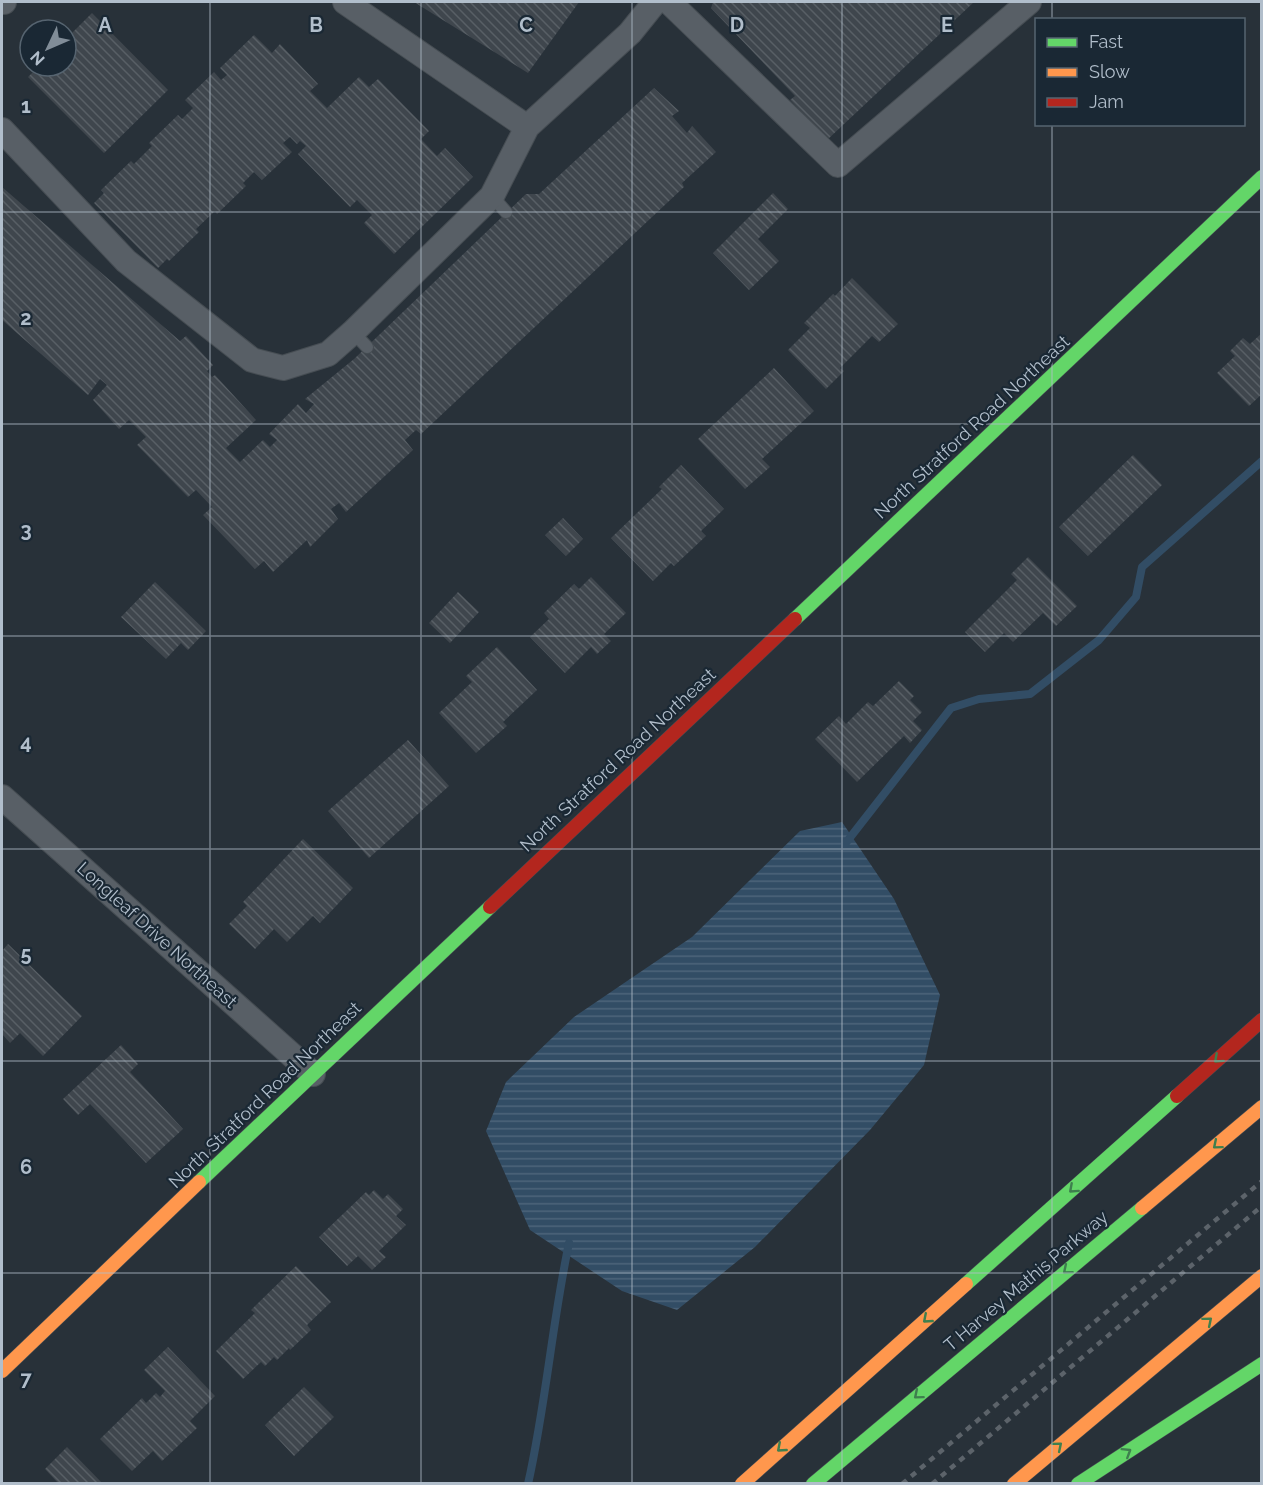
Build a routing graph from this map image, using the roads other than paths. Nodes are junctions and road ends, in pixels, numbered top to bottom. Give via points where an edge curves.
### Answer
1 (345, 2) edge
2 (655, 2) edge
3 (669, 2) edge
4 (1029, 2) edge
5 (527, 127) junction
6 (2, 130) edge
7 (1262, 177) edge
8 (2, 797) edge
9 (1262, 1020) edge
10 (313, 1074) junction
11 (1262, 1107) edge
12 (1262, 1276) edge
13 (1262, 1364) edge
14 (2, 1371) edge
15 (742, 1484) edge
16 (813, 1484) edge
17 (1014, 1484) edge
18 (1078, 1484) edge

1 - 5 street
2 - 5 street via 630,33
3 - 4 street via 838,165
5 - 6 street via 499,204 360,340 283,368 252,360 126,261
7 - 10 main road, North Stratford Road Northeast
8 - 10 street, Longleaf Drive Northeast
9 -> 15 main road
10 - 14 main road, North Stratford Road Northeast
11 -> 16 main road, T Harvey Mathis Parkway
17 -> 12 main road
18 -> 13 main road

